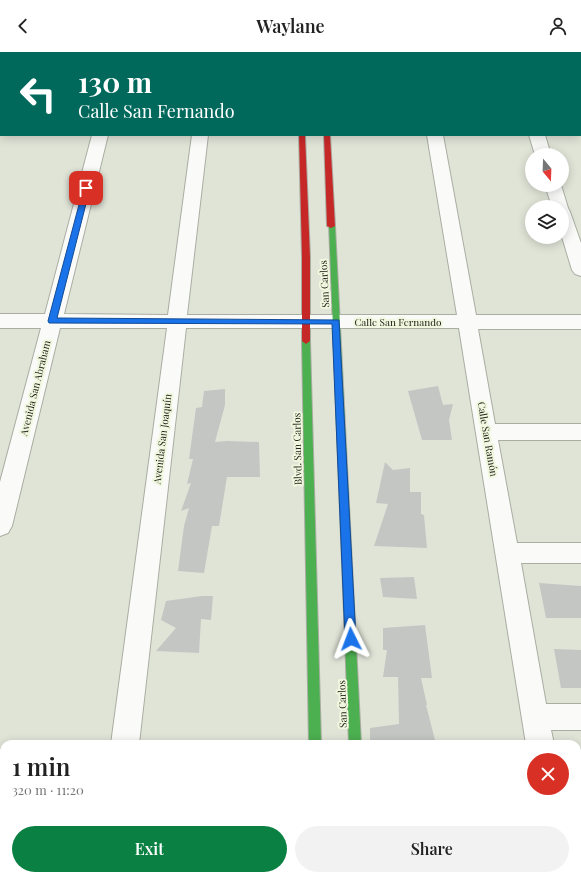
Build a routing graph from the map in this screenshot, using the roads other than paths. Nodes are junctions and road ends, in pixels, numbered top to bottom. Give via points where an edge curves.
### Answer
1 (100, 136) edge
2 (200, 136) edge
3 (302, 136) edge
4 (327, 136) edge
5 (435, 136) edge
6 (537, 136) edge
7 (542, 148) edge
8 (569, 233) edge
9 (581, 270) edge
10 (0, 321) edge
11 (52, 321) junction
12 (177, 321) junction
13 (306, 322) junction
14 (336, 322) junction
15 (467, 322) junction
16 (581, 322) edge
17 (486, 432) junction
18 (581, 432) edge
19 (0, 526) edge
20 (507, 553) junction
21 (581, 553) edge
22 (535, 717) junction
23 (581, 717) edge
24 (125, 740) edge
25 (315, 740) edge
26 (355, 740) edge
27 (539, 740) edge

1 - 11 street, Avenida San Abraham
2 - 12 street, Avenida San Joaquín
3 - 13 main road, Blvd. San Carlos
4 - 14 main road, San Carlos
5 - 15 street, Calle San Ramón
6 - 7 street
8 - 9 street
10 - 11 street, Calle San Fernando
11 - 12 street, Calle San Fernando
11 - 19 street, Avenida San Abraham
12 - 13 street, Calle San Fernando
12 - 24 street, Avenida San Joaquín
13 - 14 street, Calle San Fernando
13 - 25 main road, Blvd. San Carlos
14 - 15 street, Calle San Fernando
14 - 26 main road, San Carlos
15 - 16 street, Calle San Fernando
15 - 17 street, Calle San Ramón
17 - 18 street
17 - 20 street, Calle San Ramón
20 - 21 street
20 - 22 street, Calle San Ramón
22 - 23 street
22 - 27 street, Calle San Ramón

